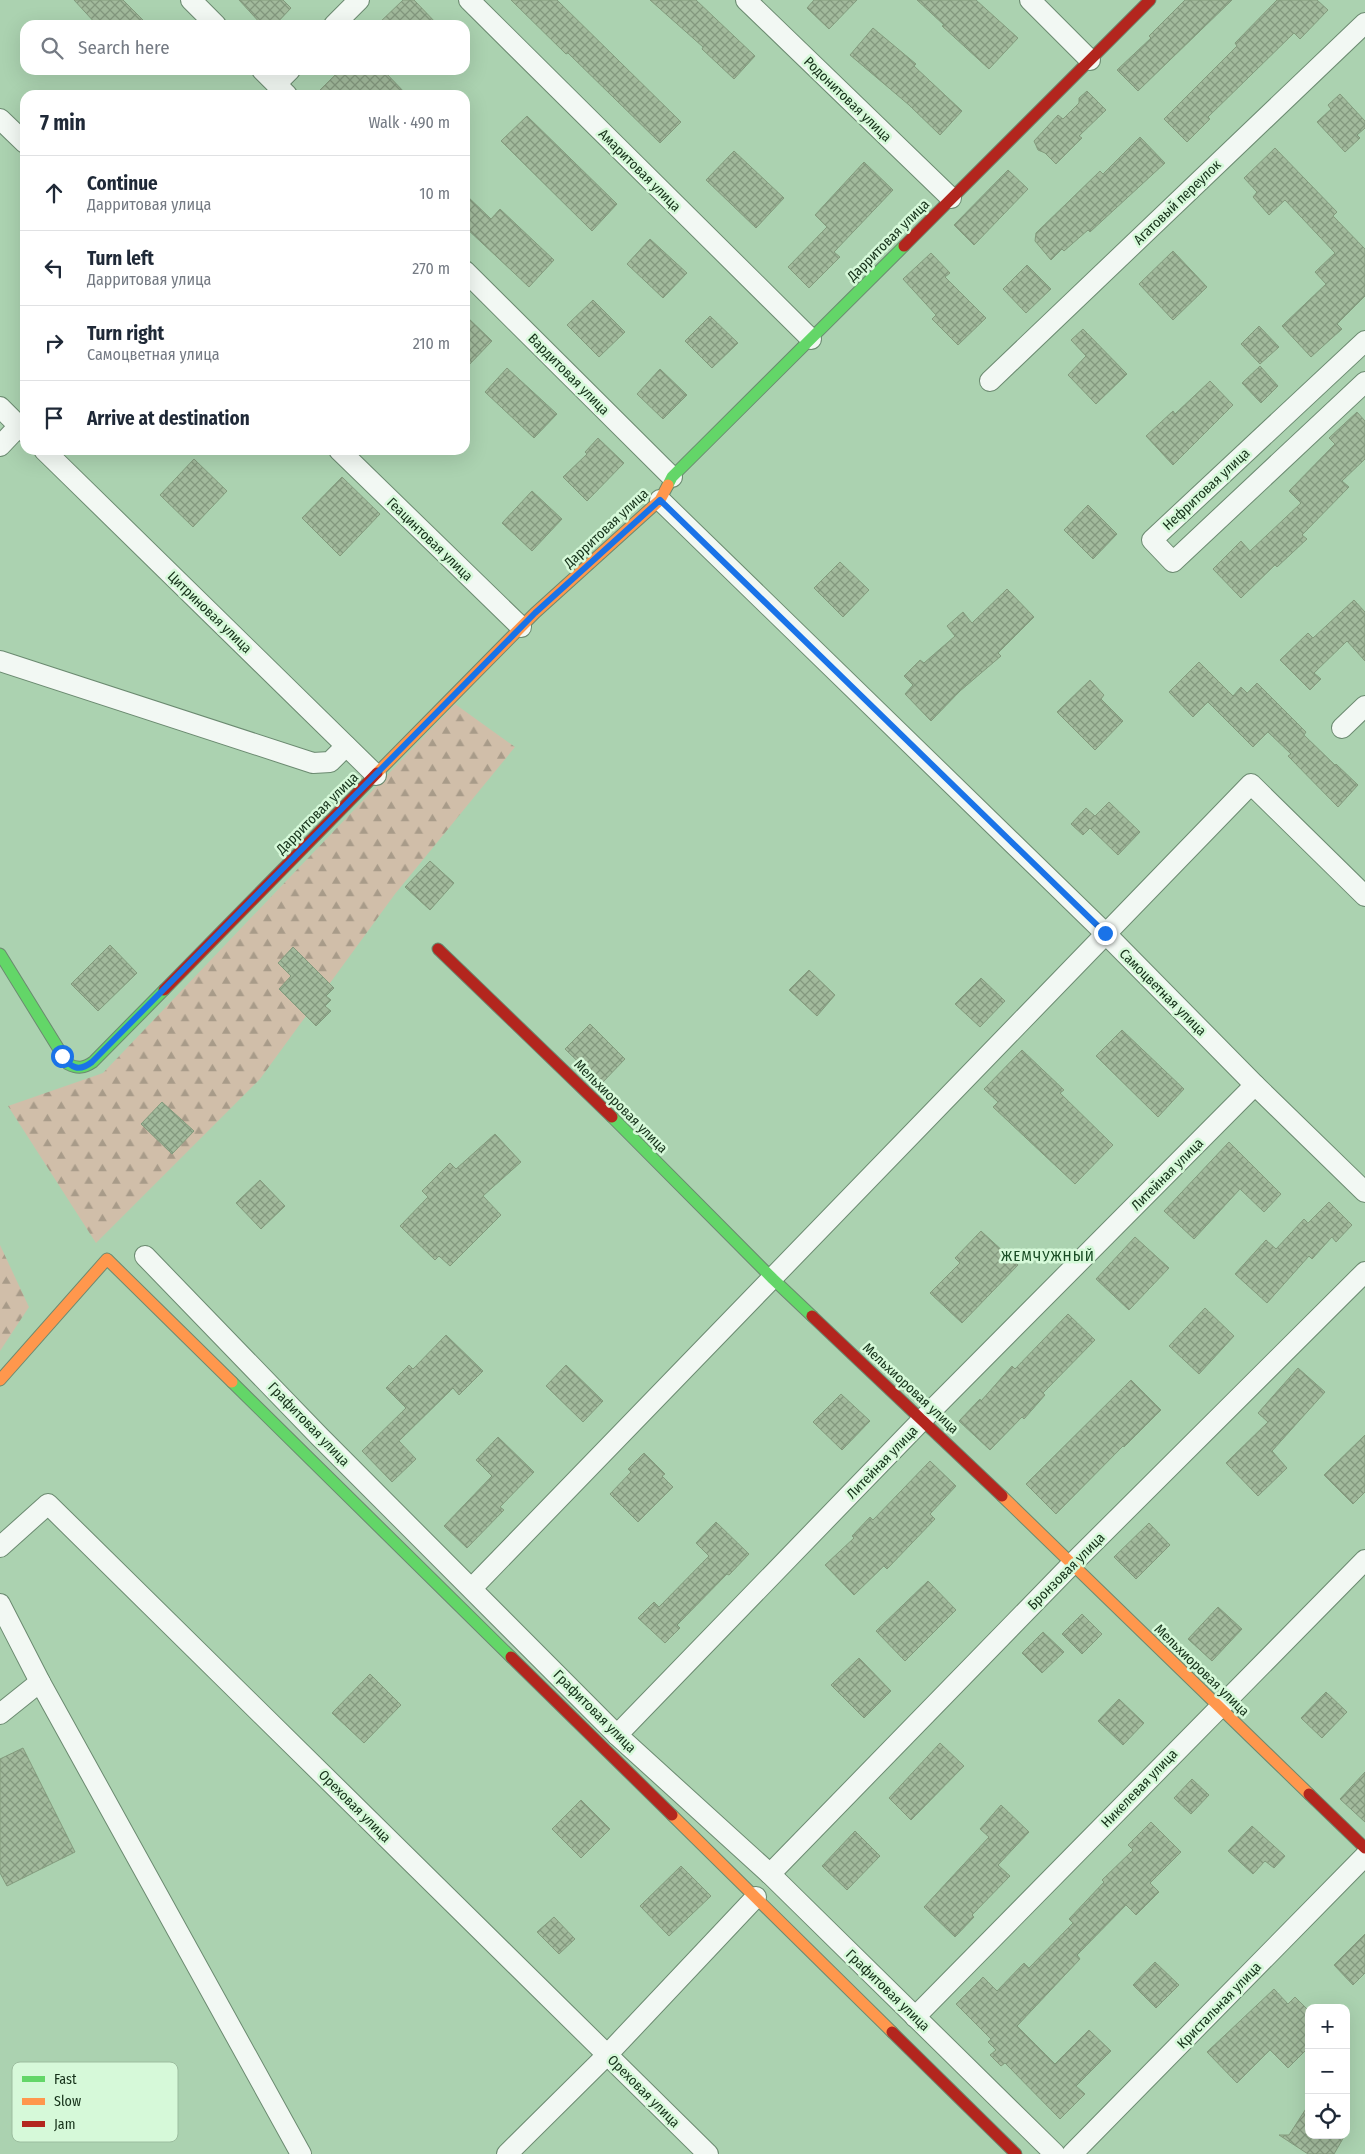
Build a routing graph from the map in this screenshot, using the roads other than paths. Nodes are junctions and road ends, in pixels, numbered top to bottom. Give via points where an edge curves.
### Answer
1 (191, 0) edge
2 (359, 0) edge
3 (469, 0) edge
4 (746, 0) edge
5 (1030, 0) edge
6 (1150, 0) edge
7 (211, 20) edge
8 (339, 20) edge
9 (1365, 24) edge
10 (1090, 60) junction
11 (0, 119) edge
12 (20, 138) edge
13 (951, 198) junction
14 (470, 277) edge
15 (811, 339) junction
16 (1365, 341) edge
17 (990, 381) dead end
18 (1365, 382) edge
19 (0, 407) edge
20 (20, 427) edge
21 (20, 431) edge
22 (0, 446) edge
23 (49, 455) edge
24 (345, 455) edge
25 (672, 477) junction
26 (660, 500) junction
27 (521, 627) junction
28 (0, 661) edge
29 (1365, 706) edge
30 (1342, 728) dead end
31 (346, 746) junction
32 (376, 775) junction
33 (1365, 896) edge
34 (1105, 933) junction
35 (438, 949) dead end
36 (0, 954) edge
37 (1255, 1085) junction
38 (1365, 1192) edge
39 (146, 1256) dead end
40 (1365, 1272) edge
41 (773, 1279) junction
42 (0, 1380) edge
43 (923, 1419) junction
44 (0, 1547) edge
45 (1365, 1560) edge
46 (1072, 1564) junction
47 (473, 1587) junction
48 (0, 1604) edge
49 (40, 1682) junction
50 (1218, 1707) junction
51 (0, 1714) edge
52 (618, 1735) junction
53 (1365, 1848) edge
54 (1365, 1856) edge
55 (770, 1874) junction
56 (756, 1897) junction
57 (916, 2017) junction
58 (607, 2055) junction
59 (301, 2154) edge
60 (507, 2154) edge
61 (708, 2154) edge
62 (1016, 2154) edge
63 (1056, 2154) edge
64 (1072, 2154) edge

1 - 7 street
2 - 8 street
3 - 15 street, Амаритовая улица
4 - 13 street, Родонитовая улица
5 - 10 street
6 - 10 street, Дарритовая улица
9 - 17 street, Агатовый переулок
10 - 13 street, Дарритовая улица
11 - 12 street
13 - 15 street, Дарритовая улица
14 - 25 street, Вардитовая улица
15 - 25 street, Дарритовая улица
16 - 18 street, Нефритовая улица via 1152,540 1173,562
19 - 20 street
21 - 22 street
23 - 31 street, Цитриновая улица
24 - 27 street, Геацинтовая улица
25 - 26 street, Дарритовая улица
26 - 27 street, Дарритовая улица
26 - 34 street, Самоцветная улица
27 - 32 street, Дарритовая улица
28 - 31 street via 313,763 330,762
29 - 30 street
31 - 32 street, Цитриновая улица
32 - 36 street, Дарритовая улица via 84,1069 68,1064 62,1056
33 - 34 street via 1251,784
34 - 37 street, Самоцветная улица
34 - 41 street
35 - 41 street, Мельхиоровая улица via 620,1124
37 - 38 street, Самоцветная улица
37 - 43 street, Литейная улица
39 - 47 street, Графитовая улица via 319,1436
40 - 46 street, Бронзовая улица
41 - 43 street, Мельхиоровая улица
41 - 47 street
42 - 56 street via 108,1259
43 - 46 street, Мельхиоровая улица
43 - 52 street, Литейная улица
44 - 58 street, Ореховая улица via 48,1504
45 - 50 street, Никелевая улица
46 - 50 street, Мельхиоровая улица
46 - 55 street, Бронзовая улица
47 - 52 street, Графитовая улица
48 - 49 street
49 - 51 street
49 - 59 street
50 - 53 street, Мельхиоровая улица
50 - 57 street, Никелевая улица
52 - 55 street, Графитовая улица
54 - 64 street, Кристальная улица
55 - 57 street, Графитовая улица
56 - 58 street
56 - 62 street
57 - 63 street, Графитовая улица
58 - 60 street
58 - 61 street, Ореховая улица

